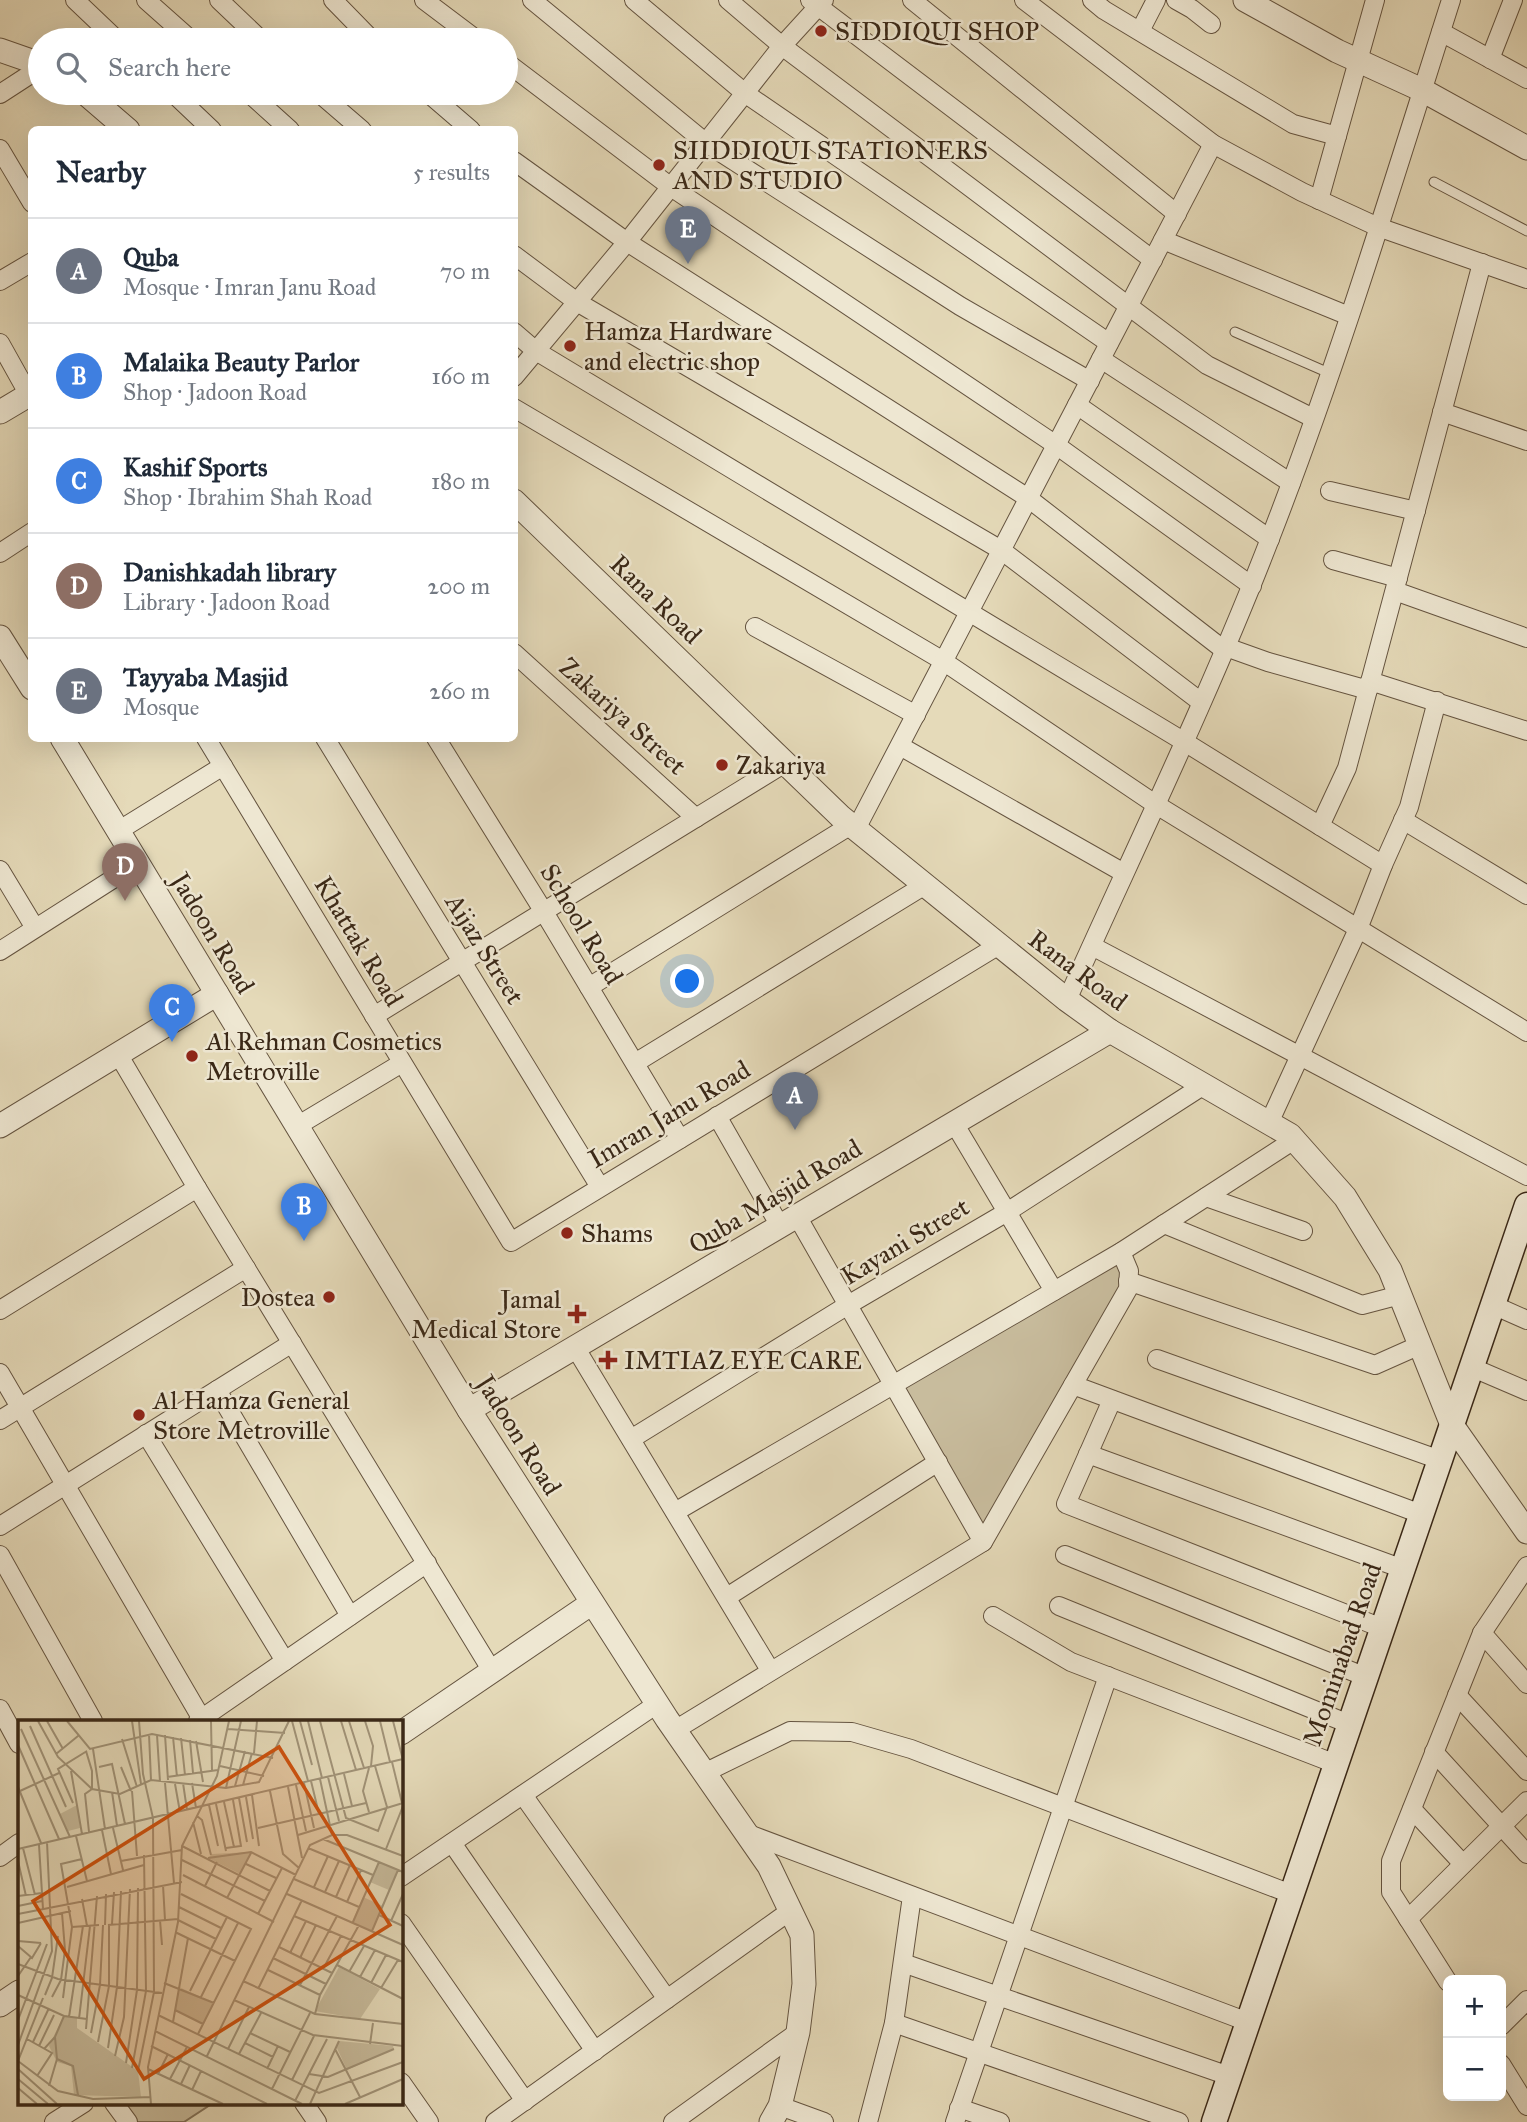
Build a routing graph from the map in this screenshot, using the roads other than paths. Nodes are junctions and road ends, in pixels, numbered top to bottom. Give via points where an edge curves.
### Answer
1 (75, 0) edge
2 (146, 0) edge
3 (219, 0) edge
4 (333, 0) edge
5 (424, 0) edge
6 (532, 0) edge
7 (634, 0) edge
8 (728, 0) edge
9 (912, 0) edge
10 (1024, 0) edge
11 (1092, 0) edge
12 (1156, 0) edge
13 (1176, 0) edge
14 (1245, 0) edge
15 (1375, 0) edge
16 (1451, 0) edge
17 (1513, 0) edge
18 (817, 2) edge
19 (1211, 24) dead end
20 (104, 28) edge
21 (178, 28) edge
22 (248, 28) edge
23 (360, 28) edge
24 (461, 28) edge
25 (1140, 31) junction
26 (1441, 32) junction
27 (782, 46) junction
28 (0, 50) edge
29 (1490, 59) junction
30 (1359, 60) junction
31 (28, 61) edge
32 (518, 71) edge
33 (28, 74) edge
34 (1527, 79) edge
35 (1422, 90) junction
36 (0, 94) edge
37 (746, 94) junction
38 (99, 105) edge
39 (186, 105) edge
40 (262, 105) edge
41 (333, 105) edge
42 (442, 105) edge
43 (123, 126) edge
44 (208, 126) edge
45 (286, 126) edge
46 (357, 126) edge
47 (466, 126) edge
48 (1337, 136) junction
49 (706, 143) junction
50 (1213, 144) junction
51 (1527, 148) edge
52 (0, 149) edge
53 (518, 164) edge
54 (1434, 182) dead end
55 (671, 187) junction
56 (28, 196) edge
57 (1320, 200) junction
58 (1177, 214) junction
59 (1378, 227) junction
60 (1527, 231) edge
61 (1163, 240) junction
62 (627, 242) junction
63 (518, 258) edge
64 (1153, 260) junction
65 (1482, 263) junction
66 (28, 264) edge
67 (1527, 279) edge
68 (0, 281) edge
69 (577, 302) junction
70 (1128, 308) junction
71 (1349, 316) junction
72 (1236, 332) dead end
73 (518, 335) edge
74 (0, 343) edge
75 (536, 351) junction
76 (1105, 351) junction
77 (518, 372) edge
78 (1329, 373) junction
79 (1090, 381) junction
80 (28, 391) edge
81 (28, 395) edge
82 (1077, 405) junction
83 (518, 410) edge
84 (0, 412) edge
85 (1442, 412) junction
86 (1313, 418) junction
87 (1527, 441) edge
88 (1056, 445) junction
89 (1291, 483) junction
90 (1330, 491) dead end
91 (1028, 498) junction
92 (518, 505) edge
93 (1416, 510) junction
94 (28, 534) edge
95 (1270, 539) junction
96 (1001, 550) junction
97 (0, 552) edge
98 (1333, 560) dead end
99 (1396, 584) junction
100 (1252, 586) junction
101 (969, 612) junction
102 (755, 627) dead end
103 (0, 637) edge
104 (1527, 638) edge
105 (1225, 649) junction
106 (518, 657) edge
107 (944, 661) junction
108 (28, 682) edge
109 (1369, 686) junction
110 (1437, 701) junction
111 (1201, 702) junction
112 (916, 715) junction
113 (1527, 731) edge
114 (1183, 741) junction
115 (64, 742) edge
116 (208, 742) edge
117 (327, 742) edge
118 (438, 742) edge
119 (900, 746) junction
120 (785, 763) junction
121 (223, 766) junction
122 (1155, 804) junction
123 (696, 818) junction
124 (1403, 820) junction
125 (1320, 826) junction
126 (854, 827) junction
127 (118, 831) junction
128 (138, 863) junction
129 (1382, 865) junction
130 (0, 870) edge
131 (1124, 873) junction
132 (925, 885) junction
133 (1527, 895) edge
134 (544, 912) junction
135 (35, 929) junction
136 (1358, 929) junction
137 (999, 945) junction
138 (1092, 946) junction
139 (0, 951) edge
140 (462, 962) junction
141 (589, 987) junction
142 (217, 994) junction
143 (1067, 1000) junction
144 (374, 1016) junction
145 (1110, 1031) junction
146 (1527, 1032) edge
147 (118, 1054) junction
148 (1300, 1055) junction
149 (402, 1063) junction
150 (635, 1063) junction
151 (1204, 1085) junction
152 (717, 1116) junction
153 (954, 1123) junction
154 (1269, 1123) junction
155 (0, 1126) edge
156 (297, 1126) junction
157 (680, 1139) junction
158 (1294, 1140) junction
159 (1527, 1176) edge
160 (600, 1187) junction
161 (197, 1188) junction
162 (1206, 1197) junction
163 (1527, 1205) edge
164 (1007, 1212) junction
165 (788, 1221) junction
166 (1164, 1224) junction
167 (1303, 1231) dead end
168 (511, 1242) joint
169 (1121, 1252) junction
170 (1519, 1256) edge
171 (246, 1268) junction
172 (1128, 1281) junction
173 (1054, 1291) junction
174 (1400, 1295) junction
175 (1493, 1305) junction
176 (848, 1306) junction
177 (0, 1310) edge
178 (1527, 1320) edge
179 (292, 1343) junction
180 (1420, 1345) junction
181 (575, 1347) junction
182 (1157, 1359) dead end
183 (1471, 1367) junction
184 (0, 1373) edge
185 (893, 1385) junction
186 (1073, 1385) junction
187 (217, 1390) junction
188 (1527, 1391) edge
189 (1112, 1399) junction
190 (19, 1408) junction
191 (469, 1410) junction
192 (0, 1420) edge
193 (1452, 1425) junction
194 (146, 1434) junction
195 (631, 1439) junction
196 (1088, 1454) junction
197 (1440, 1460) junction
198 (938, 1462) junction
199 (65, 1486) junction
200 (675, 1512) junction
201 (1421, 1514) junction
202 (0, 1526) edge
203 (1527, 1532) edge
204 (983, 1542) junction
205 (0, 1555) edge
206 (1065, 1555) dead end
207 (427, 1563) junction
208 (1527, 1566) edge
209 (1403, 1569) junction
210 (727, 1597) junction
211 (592, 1603) junction
212 (1059, 1606) dead end
213 (350, 1616) junction
214 (993, 1616) dead end
215 (1382, 1629) junction
216 (1482, 1633) junction
217 (285, 1661) junction
218 (771, 1670) junction
219 (492, 1671) junction
220 (1108, 1676) junction
221 (1366, 1677) junction
222 (1527, 1684) edge
223 (1457, 1695) junction
224 (657, 1704) junction
225 (0, 1709) edge
226 (92, 1720) edge
227 (200, 1720) edge
228 (1349, 1724) junction
229 (675, 1730) junction
230 (402, 1732) edge
231 (18, 1742) edge
232 (1434, 1752) junction
233 (1336, 1764) junction
234 (1527, 1771) edge
235 (704, 1773) junction
236 (523, 1795) junction
237 (1527, 1801) edge
238 (1063, 1807) junction
239 (1412, 1809) junction
240 (1502, 1827) junction
241 (746, 1833) junction
242 (452, 1843) junction
243 (18, 1844) edge
244 (1527, 1854) edge
245 (0, 1857) edge
246 (1463, 1864) junction
247 (402, 1876) edge
248 (1292, 1894) junction
249 (912, 1896) junction
250 (790, 1911) junction
251 (1408, 1919) junction
252 (402, 1924) edge
253 (1018, 1937) junction
254 (903, 1963) junction
255 (1444, 1975) edge
256 (18, 1993) edge
257 (998, 1998) junction
258 (667, 1999) junction
259 (1527, 2000) edge
260 (0, 2005) edge
261 (1506, 2021) edge
262 (894, 2022) junction
263 (1248, 2022) junction
264 (798, 2032) junction
265 (594, 2051) junction
266 (977, 2053) junction
267 (1506, 2072) edge
268 (1229, 2076) junction
269 (402, 2083) edge
270 (525, 2101) junction
271 (81, 2104) edge
272 (115, 2104) edge
273 (305, 2104) edge
274 (1527, 2106) edge
275 (775, 2114) edge
276 (957, 2115) edge
277 (54, 2122) edge
278 (128, 2122) edge
279 (317, 2122) edge
280 (429, 2122) edge
281 (495, 2122) edge
282 (673, 2122) edge
283 (824, 2122) edge
284 (868, 2122) edge
285 (1000, 2122) edge
286 (1179, 2122) edge
287 (1214, 2122) edge

1 - 20 street
2 - 21 street
3 - 22 street
4 - 23 street
5 - 24 street
6 - 49 street
7 - 37 street
8 - 27 street
9 - 58 street
10 - 50 street
11 - 25 street
12 - 25 street
13 - 19 street
14 - 30 street
15 - 30 street
16 - 26 street
17 - 29 street
18 - 27 street
18 - 64 street
25 - 48 street via 1293,124
26 - 29 street
26 - 35 street
27 - 37 street
27 - 70 street
28 - 31 street
29 - 34 street
30 - 35 street
30 - 48 street
32 - 55 street
33 - 36 street
35 - 51 street
35 - 59 street
37 - 49 street
37 - 76 street
38 - 43 street
39 - 44 street
40 - 45 street
41 - 46 street
42 - 47 street
48 - 57 street
49 - 55 street
49 - 79 street via 960,306
50 - 57 street
50 - 58 street
52 - 56 street
53 - 62 street
54 - 60 lane
55 - 62 street
55 - 88 street
57 - 59 street
58 - 61 street
59 - 65 street
59 - 71 street
61 - 64 street
61 - 71 street
62 - 69 street
62 - 91 street
63 - 69 street
64 - 70 street
65 - 67 street
65 - 85 street
66 - 68 street
69 - 75 street
69 - 96 street
70 - 76 street
70 - 86 street via 1207,365
71 - 78 street
72 - 78 lane
73 - 75 street
74 - 80 street
75 - 77 street
75 - 101 street
76 - 79 street
76 - 89 street
78 - 86 street
79 - 82 street
81 - 84 street
82 - 88 street
82 - 95 street
83 - 107 street
85 - 87 street
85 - 93 street
86 - 89 street
88 - 91 street
88 - 100 street
89 - 95 street
90 - 93 street
91 - 96 street
91 - 105 street
92 - 120 street, Rana Road
93 - 99 street
94 - 97 street
95 - 100 street
96 - 101 street
96 - 111 street
98 - 99 street
99 - 104 street
99 - 109 street
100 - 105 street
101 - 107 street
101 - 114 street
102 - 112 street
103 - 108 street
105 - 109 street
105 - 111 street
106 - 123 street, Zakariya Street
107 - 112 street
107 - 122 street
109 - 110 street
109 - 125 street via 1347,768
110 - 113 street
110 - 124 street
111 - 114 street
112 - 119 street
114 - 122 street
114 - 125 street
115 - 127 street, Jadoon Road
116 - 121 street, Khattak Road
117 - 140 street, Aijaz Street
118 - 134 street, School Road
119 - 126 street
119 - 131 street
120 - 123 street
120 - 126 street, Rana Road
121 - 127 street
121 - 144 street, Khattak Road
122 - 131 street
122 - 136 street
123 - 134 street
124 - 129 street
124 - 133 street
125 - 129 street
126 - 132 street, Rana Road
126 - 141 street
127 - 128 street, Jadoon Road
128 - 135 street
128 - 142 street, Jadoon Road
129 - 136 street
130 - 135 street
131 - 138 street
132 - 137 street, Rana Road
132 - 150 street
134 - 140 street
134 - 141 street, School Road
135 - 139 street
136 - 146 street
136 - 148 street
137 - 143 street, Rana Road
137 - 152 street, Imran Janu Road
138 - 143 street
138 - 148 street
140 - 144 street
140 - 160 street, Aijaz Street
141 - 150 street, School Road
142 - 147 street
142 - 156 street, Jadoon Road
143 - 145 street, Rana Road
144 - 149 street, Khattak Road
145 - 151 street, Rana Road
145 - 153 street, Quba Masjid Road
147 - 155 street
147 - 161 street
148 - 154 street
148 - 159 street
149 - 156 street
149 - 168 street, Khattak Road
150 - 157 street, School Road
151 - 154 street, Rana Road
151 - 164 street, Kayani Street
152 - 157 street, Imran Janu Road
152 - 165 street
153 - 164 street
153 - 165 street, Quba Masjid Road
154 - 158 street, Rana Road
156 - 191 street, Jadoon Road
157 - 160 street, Imran Janu Road
158 - 162 street
158 - 174 street, Rana Road via 1345,1197 1390,1269
160 - 168 street, Imran Janu Road
161 - 171 street
161 - 177 street
162 - 166 street
162 - 167 street
163 - 170 main road, Mominabad Road
164 - 173 street
164 - 176 street, Kayani Street
165 - 176 street
165 - 181 street, Quba Masjid Road
166 - 169 street
166 - 174 street via 1362,1305
169 - 172 street
169 - 173 street
170 - 175 main road, Mominabad Road
171 - 179 street
171 - 190 street
172 - 180 street via 1375,1365
172 - 186 street via 1128,1290
173 - 185 street
174 - 180 street, Rana Road
175 - 178 street
175 - 183 main road, Mominabad Road
176 - 185 street
176 - 195 street, Kayani Street
179 - 187 street
179 - 207 street
180 - 193 street, Rana Road
181 - 191 street, Quba Masjid Road
181 - 195 street
182 - 197 street
183 - 188 street
183 - 193 main road, Mominabad Road
184 - 190 street
185 - 198 street
185 - 200 street
186 - 189 street
186 - 204 street
187 - 194 street
187 - 213 street
189 - 196 street
189 - 201 street
190 - 192 street
190 - 199 street
191 - 211 street, Jadoon Road
193 - 197 main road, Mominabad Road
193 - 203 street, Rana Road
194 - 199 street
194 - 217 street
195 - 200 street
196 - 209 street
196 - 215 street via 1066,1504
197 - 201 main road, Mominabad Road
198 - 204 street
198 - 210 street
199 - 202 street
199 - 227 street
200 - 210 street
201 - 209 main road, Mominabad Road
204 - 218 street
205 - 226 street
206 - 221 street
207 - 213 street
207 - 219 street
208 - 216 street
209 - 215 main road, Mominabad Road
210 - 218 street
211 - 219 street
211 - 224 street, Jadoon Road
212 - 228 street
213 - 217 street
214 - 220 street via 1071,1662
215 - 221 main road, Mominabad Road
216 - 222 street
216 - 223 street
217 - 227 street
218 - 229 street
219 - 230 street
220 - 233 street
220 - 238 street
221 - 228 main road, Mominabad Road
223 - 232 street
223 - 234 street
224 - 229 street, Jadoon Road
224 - 236 street
225 - 231 street
228 - 233 main road, Mominabad Road
229 - 235 street, Jadoon Road
232 - 239 street
232 - 240 street
233 - 248 main road, Mominabad Road
235 - 238 street via 790,1731 852,1732 911,1749
235 - 241 street, Jadoon Road
236 - 242 street
236 - 258 street
237 - 240 street
238 - 248 street
238 - 253 street
239 - 246 street
239 - 251 street via 1391,1861 1391,1892
240 - 244 street
240 - 246 street
241 - 249 street
241 - 250 street, Jadoon Road via 769,1866
242 - 247 street
242 - 265 street
243 - 245 street
246 - 251 street
248 - 263 main road, Mominabad Road
249 - 253 street
249 - 254 street
250 - 258 street
250 - 264 street, Jadoon Road via 802,1936 804,1984
251 - 255 street
252 - 270 street
253 - 257 street
253 - 263 street
254 - 257 street
254 - 262 street
256 - 260 street
257 - 266 street
257 - 268 street
258 - 265 street
259 - 261 street
262 - 266 street
262 - 284 street
263 - 268 main road, Mominabad Road
264 - 275 street, Jadoon Road
264 - 282 street
265 - 270 street
266 - 276 street
266 - 286 street
267 - 274 street
268 - 287 main road, Mominabad Road
269 - 280 street
270 - 281 street
271 - 277 street
272 - 278 street
273 - 279 street
275 - 283 street
276 - 285 street

